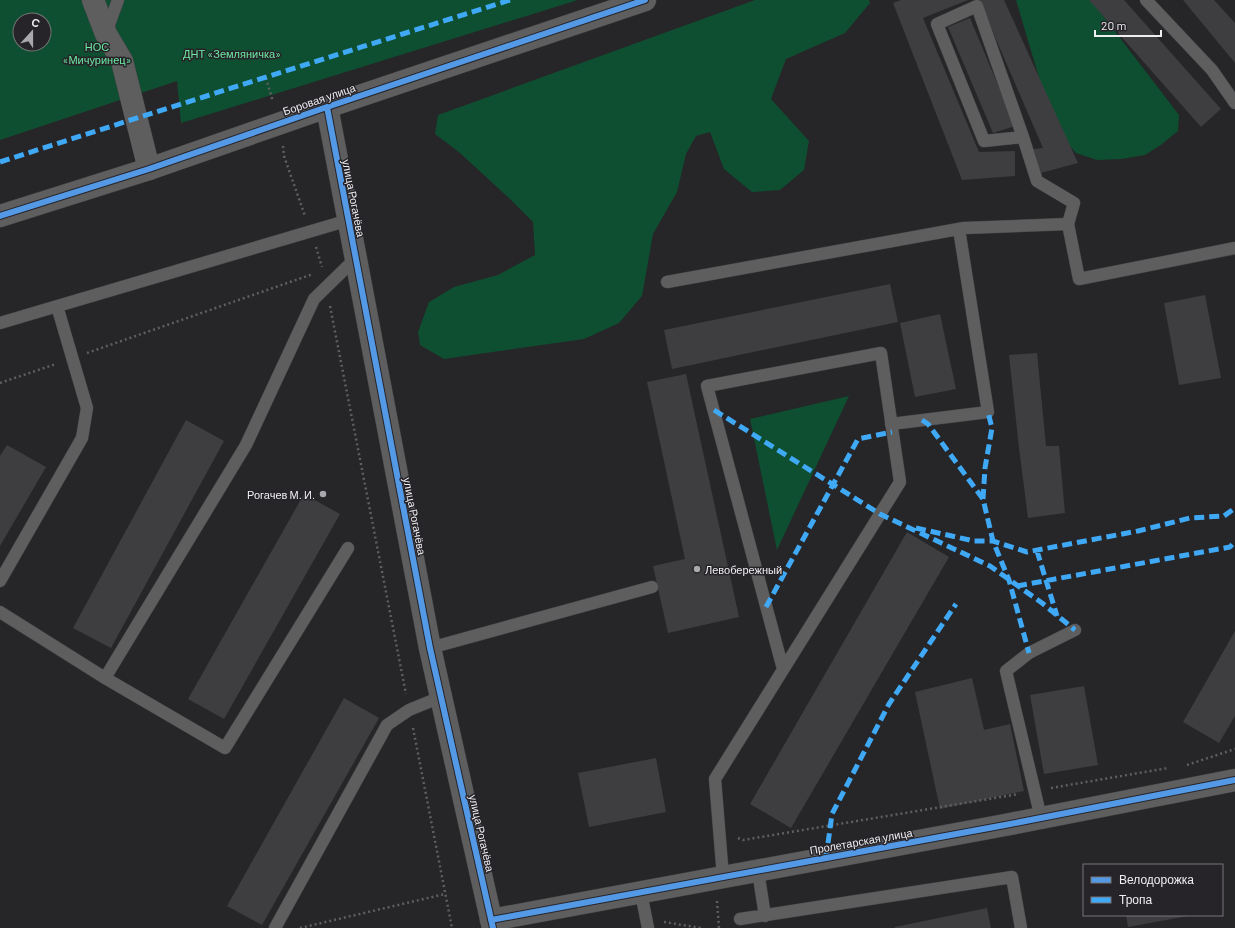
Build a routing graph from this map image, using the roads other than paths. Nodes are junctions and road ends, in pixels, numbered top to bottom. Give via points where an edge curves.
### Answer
1 (93, 0) edge
2 (118, 0) edge
3 (645, 0) edge
4 (1146, 0) edge
5 (106, 34) junction
6 (1235, 103) edge
7 (327, 107) junction
8 (1023, 137) junction
9 (149, 169) junction
10 (0, 216) edge
11 (348, 220) junction
12 (1068, 224) junction
13 (959, 229) junction
14 (1235, 248) edge
15 (356, 258) junction
16 (667, 282) dead end
17 (57, 306) junction
18 (0, 323) edge
19 (891, 424) junction
20 (348, 548) dead end
21 (0, 581) edge
22 (652, 587) dead end
23 (0, 612) edge
24 (1075, 630) dead end
25 (430, 648) junction
26 (783, 669) junction
27 (105, 678) junction
28 (441, 697) junction
29 (1235, 780) edge
30 (1041, 818) junction
31 (758, 871) junction
32 (719, 878) junction
33 (641, 893) junction
34 (765, 916) junction
35 (740, 919) dead end
36 (647, 923) edge
37 (492, 924) edge
38 (275, 928) edge
39 (1021, 928) edge

1 - 5 street
2 - 5 lane
3 - 7 street, Боровая улица
4 - 6 lane via 1212,70
5 - 9 street via 122,61
7 - 9 street, Боровая улица
7 - 11 street, улица Рогачёва
8 - 8 lane via 984,141 937,24 977,6
8 - 12 lane via 1037,181 1074,203
9 - 10 street, Боровая улица
11 - 15 street, улица Рогачёва
11 - 17 lane
12 - 13 lane
12 - 14 lane via 1080,279
13 - 16 lane
13 - 19 lane via 988,412
15 - 25 street, улица Рогачёва
15 - 27 lane via 314,300 246,445
17 - 18 lane
17 - 21 lane via 86,408 82,438
19 - 26 lane via 900,482
19 - 26 lane via 881,353 707,386
20 - 27 lane via 225,748
22 - 25 lane
23 - 27 lane
24 - 30 lane via 1029,653 1006,671
25 - 28 street, улица Рогачёва
26 - 32 lane via 715,779 720,834
28 - 37 street, улица Рогачёва
28 - 38 lane via 409,710 387,725
29 - 30 street, Пролетарская улица
30 - 31 street, Пролетарская улица
31 - 32 street, Пролетарская улица
31 - 34 lane
32 - 33 street, Пролетарская улица
33 - 36 lane
33 - 37 street, Пролетарская улица
34 - 35 lane
34 - 39 lane via 1012,877

